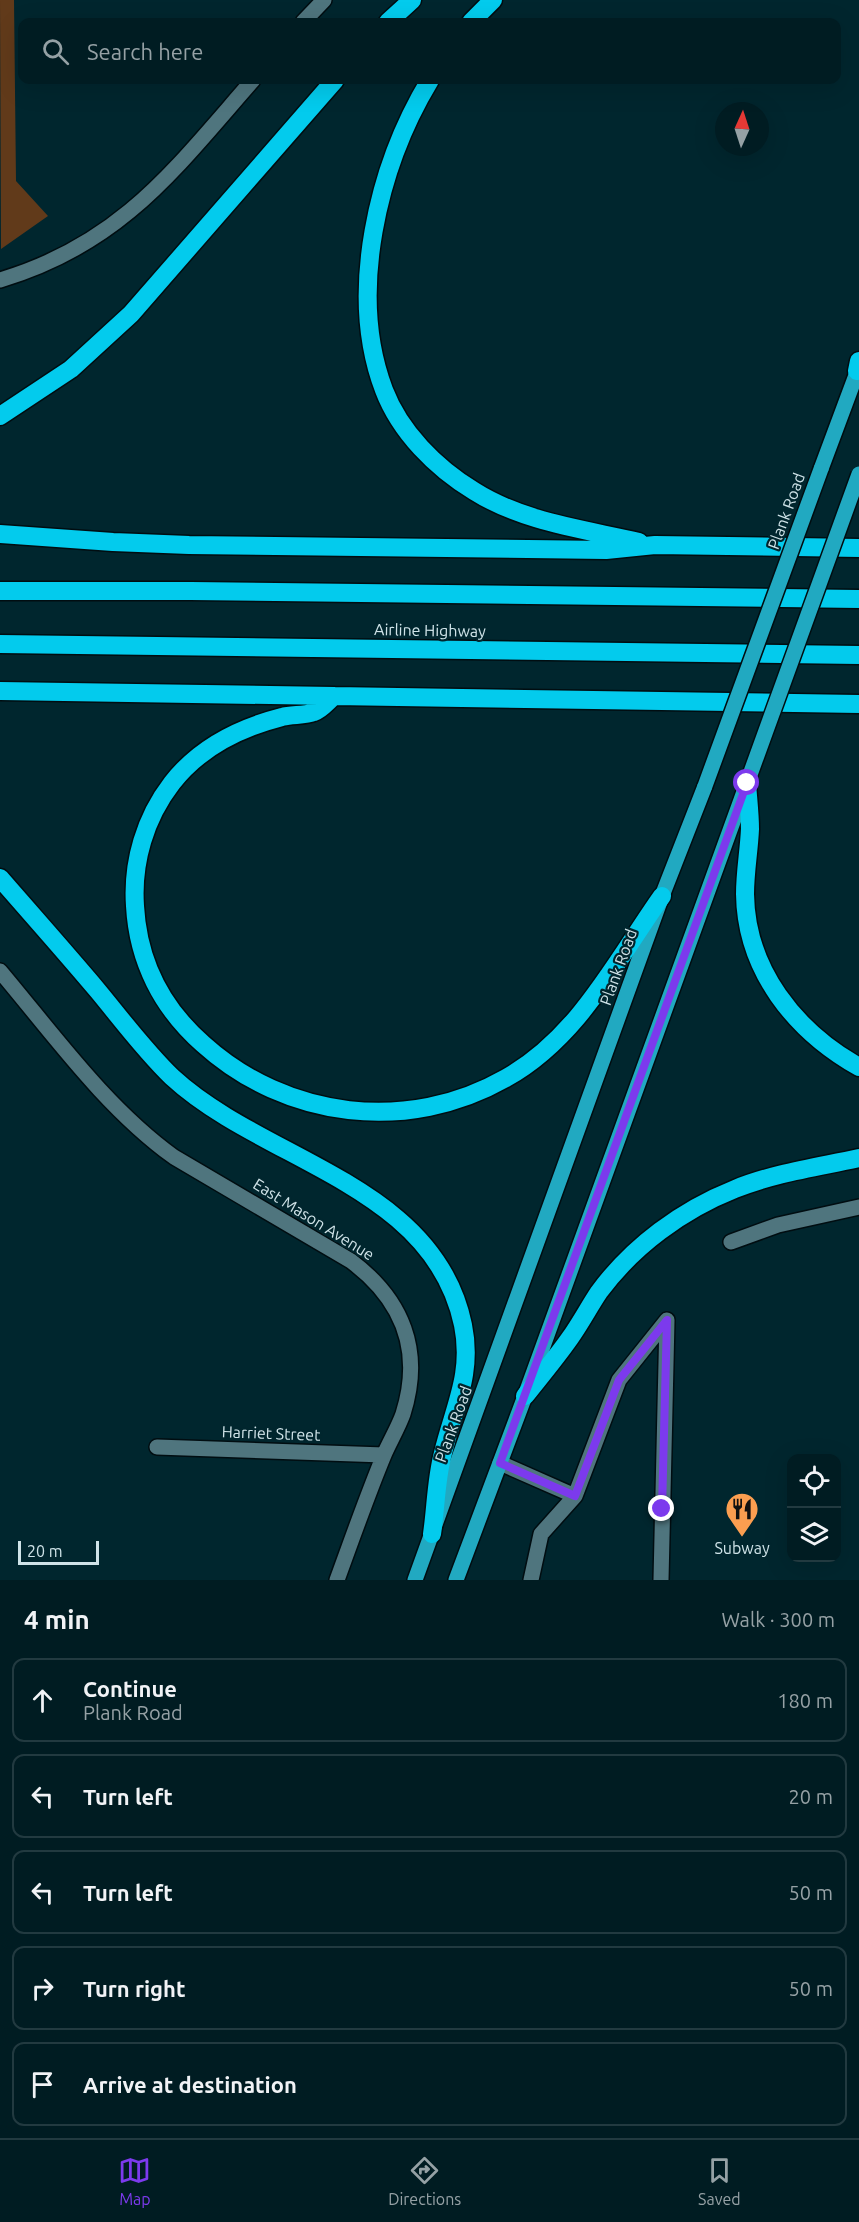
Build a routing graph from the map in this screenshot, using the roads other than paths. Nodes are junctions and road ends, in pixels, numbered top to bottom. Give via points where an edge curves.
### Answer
1 (324, 0) edge
2 (412, 0) edge
3 (493, 0) edge
4 (307, 18) edge
5 (392, 18) edge
6 (475, 18) edge
7 (250, 84) edge
8 (332, 84) edge
9 (427, 84) edge
10 (0, 280) edge
11 (858, 367) edge
12 (0, 416) edge
13 (859, 474) edge
14 (0, 534) edge
15 (655, 545) junction
16 (859, 548) edge
17 (0, 591) edge
18 (859, 599) edge
19 (0, 644) edge
20 (859, 655) edge
21 (0, 691) edge
22 (334, 696) junction
23 (859, 704) edge
24 (747, 783) junction
25 (0, 878) edge
26 (662, 896) junction
27 (0, 971) edge
28 (859, 1067) edge
29 (859, 1158) edge
30 (859, 1207) edge
31 (731, 1242) dead end
32 (525, 1396) junction
33 (157, 1447) dead end
34 (384, 1455) junction
35 (500, 1463) junction
36 (575, 1496) junction
37 (432, 1534) junction
38 (337, 1580) edge
39 (415, 1580) edge
40 (456, 1580) edge
41 (531, 1580) edge
42 (661, 1580) edge

1 - 4 street
2 - 5 highway
3 - 6 highway
7 - 10 street via 170,175 135,208 83,245
8 - 12 highway via 131,314 71,369
9 - 15 highway via 391,162 371,248 369,311 373,351 393,409 432,459 488,499 544,521
11 - 26 main road, Plank Road, bridge
13 - 24 main road, bridge
14 - 15 highway via 189,545 606,550
15 - 16 highway
17 - 18 highway
19 - 20 highway, Airline Highway
21 - 22 highway
22 - 23 highway
22 - 26 highway via 314,712 244,729 204,750 187,765 158,804 141,846 134,893 135,919 153,980 189,1031 251,1080 294,1099 366,1112 438,1106 484,1089 526,1065 562,1034 595,995
24 - 28 highway via 750,827 745,893 748,922 761,966 808,1031
24 - 32 main road
25 - 37 highway via 173,1078 216,1110 376,1202 416,1234 436,1261 458,1306 466,1351 463,1385 442,1454
26 - 37 main road, Plank Road
27 - 34 street, East Mason Avenue via 116,1107 152,1141 337,1252 382,1287 405,1330 411,1360 406,1403
29 - 32 highway via 736,1188 669,1224 611,1278
30 - 31 street via 778,1225
32 - 35 main road
33 - 34 street, Harriet Street
34 - 38 street, East Mason Avenue
35 - 36 street
35 - 40 main road
36 - 41 street via 541,1534
36 - 42 street via 619,1380 667,1320
37 - 39 main road, Plank Road

